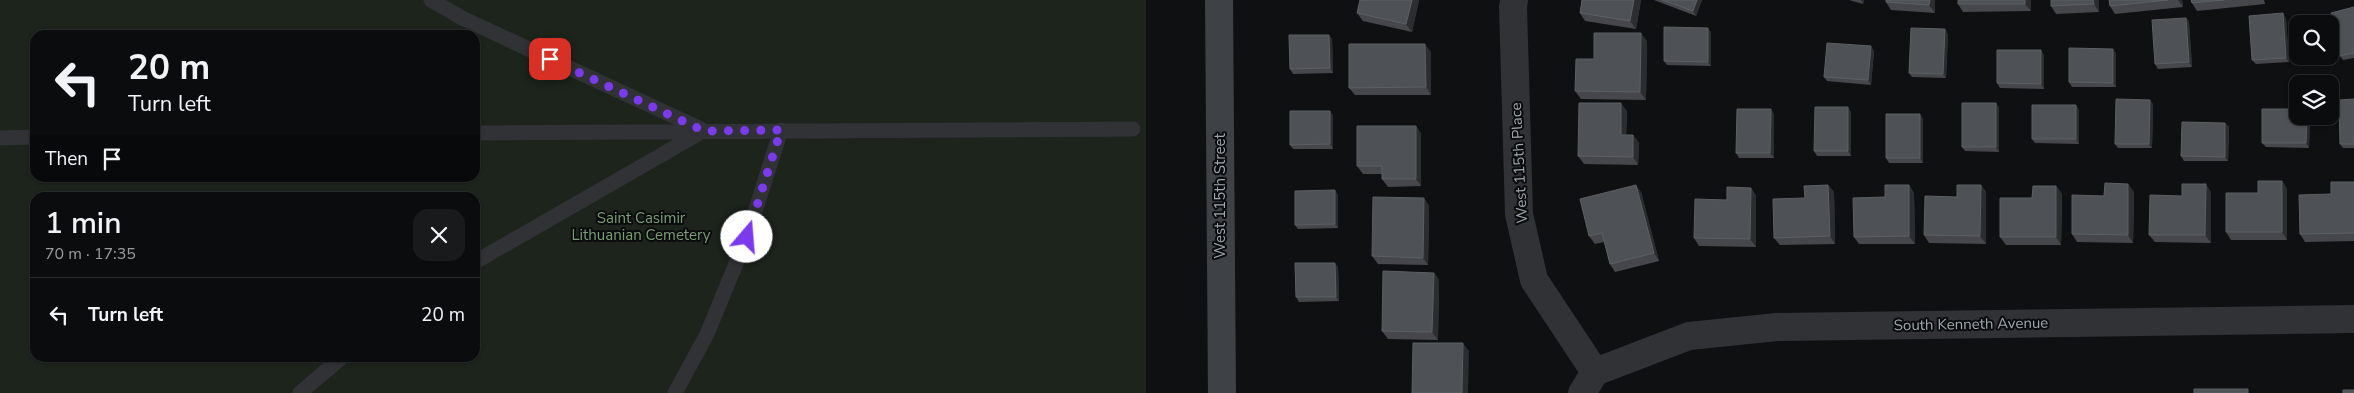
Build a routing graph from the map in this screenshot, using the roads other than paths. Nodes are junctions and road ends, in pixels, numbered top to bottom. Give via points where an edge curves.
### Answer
1 (431, 0) edge
2 (1219, 0) edge
3 (1514, 0) edge
4 (1133, 129) dead end
5 (781, 130) junction
6 (704, 131) junction
7 (480, 133) edge
8 (30, 137) edge
9 (0, 138) edge
10 (480, 259) edge
11 (2354, 319) edge
12 (336, 362) edge
13 (1588, 383) edge
14 (300, 393) edge
15 (675, 393) edge
16 (1222, 393) edge

1 - 6 lane via 471,22
2 - 16 street, West 115th Street
3 - 13 street, West 115th Place via 1521,223 1534,280
4 - 5 lane
5 - 6 lane
5 - 15 lane via 747,237 707,334
6 - 7 lane
6 - 10 lane
8 - 9 lane
11 - 13 street, South Kenneth Avenue via 1777,326 1689,336
12 - 14 lane

